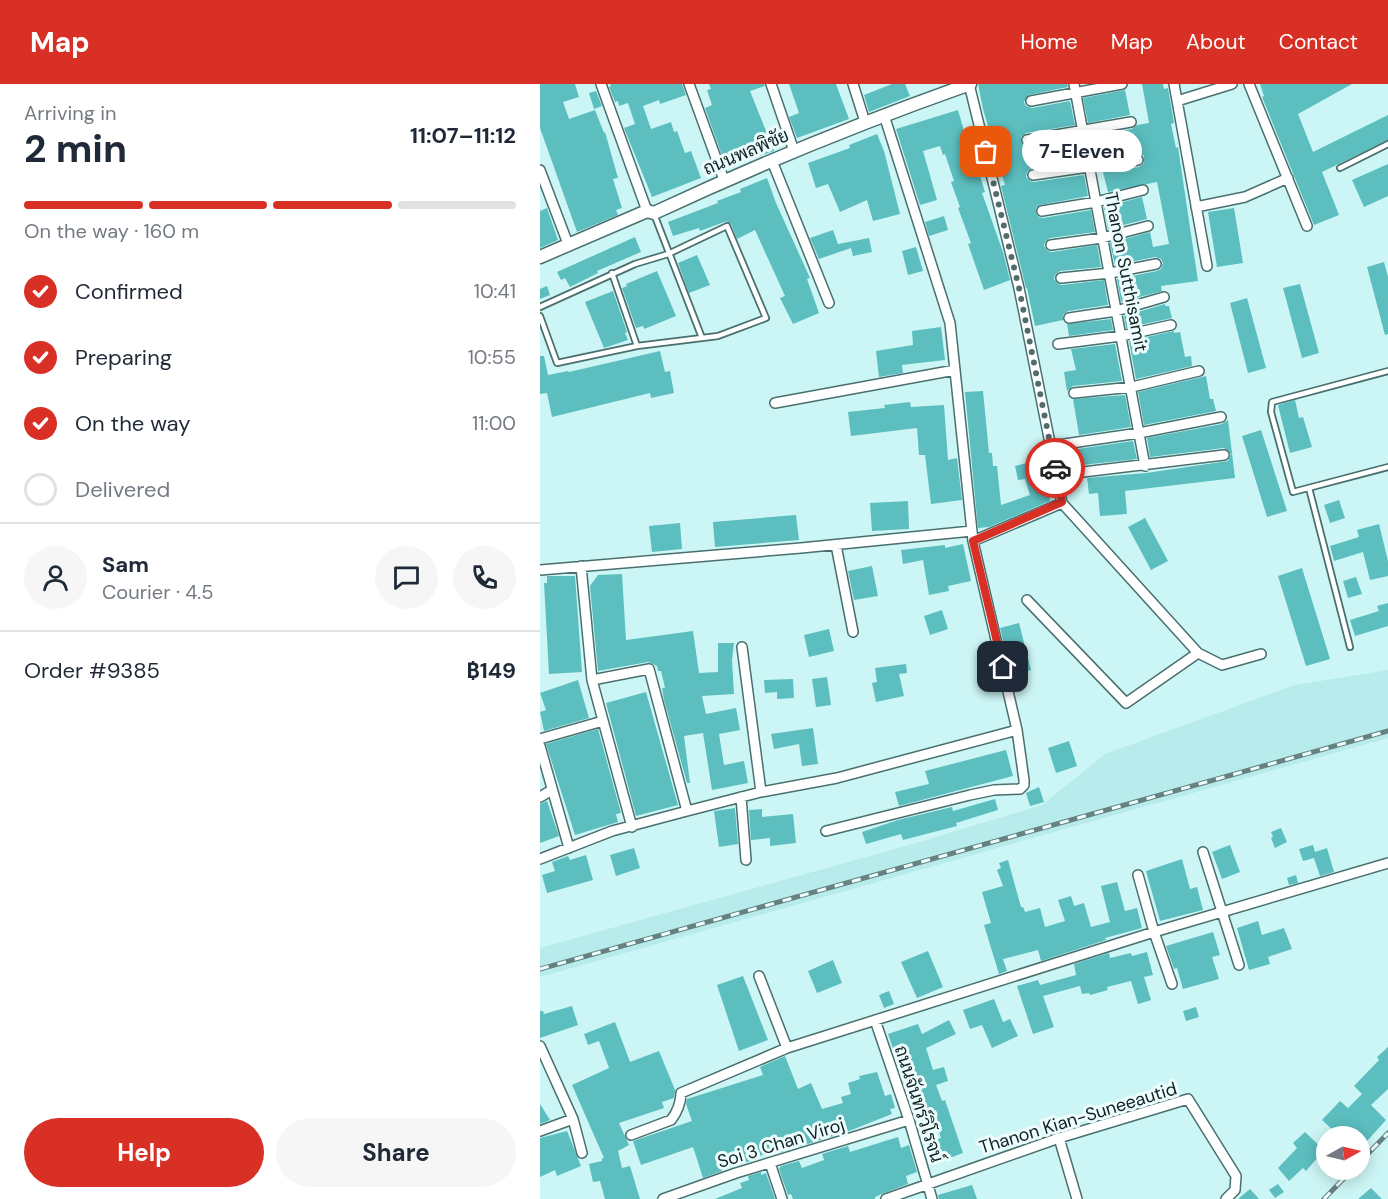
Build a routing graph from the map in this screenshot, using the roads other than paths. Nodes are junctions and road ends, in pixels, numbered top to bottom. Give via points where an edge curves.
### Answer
1 (601, 84) edge
2 (689, 84) edge
3 (771, 84) edge
4 (853, 84) edge
5 (969, 84) edge
6 (1122, 84) edge
7 (1174, 84) edge
8 (1232, 84) edge
9 (1249, 84) edge
10 (1075, 89) edge
11 (1031, 101) dead end
12 (1177, 101) junction
13 (884, 115) junction
14 (866, 122) junction
15 (1131, 122) dead end
16 (1082, 129) junction
17 (1027, 140) dead end
18 (1388, 144) edge
19 (794, 151) junction
20 (1138, 160) dead end
21 (772, 161) junction
22 (1089, 168) junction
23 (1340, 168) dead end
24 (540, 170) edge
25 (1033, 175) dead end
26 (1288, 178) junction
27 (724, 180) junction
28 (1143, 190) dead end
29 (1096, 202) junction
30 (1196, 207) junction
31 (1042, 211) dead end
32 (650, 212) junction
33 (1148, 226) dead end
34 (1307, 226) dead end
35 (1102, 237) junction
36 (568, 244) junction
37 (1051, 245) dead end
38 (668, 255) junction
39 (540, 257) edge
40 (1156, 264) dead end
41 (1207, 266) dead end
42 (612, 273) junction
43 (1110, 273) junction
44 (1061, 278) dead end
45 (1164, 297) dead end
46 (829, 303) dead end
47 (540, 307) edge
48 (1116, 311) junction
49 (540, 316) edge
50 (1069, 318) dead end
51 (1171, 325) dead end
52 (1121, 336) junction
53 (702, 338) junction
54 (1058, 344) dead end
55 (638, 346) junction
56 (955, 370) junction
57 (1199, 371) dead end
58 (1388, 371) edge
59 (1132, 387) junction
60 (1074, 393) dead end
61 (775, 403) dead end
62 (1221, 417) dead end
63 (1139, 433) junction
64 (1051, 446) junction
65 (1224, 455) dead end
66 (1145, 466) junction
67 (1388, 467) edge
68 (1083, 472) dead end
69 (1309, 488) junction
70 (1062, 502) junction
71 (972, 536) junction
72 (836, 545) junction
73 (581, 566) junction
74 (540, 570) edge
75 (1027, 600) dead end
76 (853, 632) dead end
77 (742, 647) dead end
78 (1350, 647) dead end
79 (1198, 653) junction
80 (1261, 654) dead end
81 (592, 680) junction
82 (603, 721) junction
83 (1017, 730) junction
84 (540, 739) edge
85 (540, 746) edge
86 (552, 790) junction
87 (761, 792) junction
88 (540, 797) edge
89 (741, 797) junction
90 (687, 811) junction
91 (632, 827) junction
92 (826, 831) dead end
93 (569, 848) junction
94 (1203, 852) dead end
95 (540, 859) edge
96 (746, 860) dead end
97 (1388, 863) edge
98 (1138, 875) dead end
99 (1223, 911) junction
100 (1154, 932) junction
101 (1239, 965) dead end
102 (759, 976) dead end
103 (1172, 984) dead end
104 (874, 1020) junction
105 (540, 1046) edge
106 (787, 1048) junction
107 (573, 1119) junction
108 (909, 1120) junction
109 (540, 1131) edge
110 (631, 1135) dead end
111 (1059, 1138) junction
112 (582, 1153) dead end
113 (770, 1163) junction
114 (927, 1184) junction
115 (663, 1199) edge
116 (782, 1199) edge
117 (886, 1199) edge
118 (932, 1199) edge
119 (1077, 1199) edge
120 (1226, 1199) edge

1 - 32 street
2 - 27 street
3 - 19 street
4 - 14 street
5 - 13 street, ถนนพลพิชัย
5 - 64 street via 1019,288
6 - 10 street
7 - 12 street
8 - 12 street
9 - 26 street
10 - 11 street
10 - 16 street, Thanon Sutthisamit
12 - 30 street
13 - 14 street, ถนนพลพิชัย
13 - 56 street via 950,323
14 - 19 street, ถนนพลพิชัย
15 - 16 street
16 - 17 street
16 - 22 street, Thanon Sutthisamit
18 - 23 lane
19 - 21 street, ถนนพลพิชัย
20 - 22 street
21 - 27 street, ถนนพลพิชัย
21 - 46 street
22 - 25 street
22 - 29 street, Thanon Sutthisamit
24 - 36 street
26 - 30 street via 1245,197
26 - 34 street
27 - 32 street, ถนนพลพิชัย
28 - 29 street
29 - 31 street
29 - 35 street, Thanon Sutthisamit
30 - 41 street
32 - 36 street, ถนนพลพิชัย
32 - 38 lane
33 - 35 street
35 - 37 street
35 - 43 street, Thanon Sutthisamit
36 - 39 street, ถนนพลพิชัย
38 - 42 lane
38 - 53 lane
38 - 53 lane via 727,226 766,318
40 - 43 street
42 - 47 lane
42 - 55 lane
43 - 44 street
43 - 48 street, Thanon Sutthisamit
45 - 48 street
48 - 50 street
48 - 52 street, Thanon Sutthisamit
49 - 55 lane via 557,363
51 - 52 street
52 - 54 street
52 - 59 street, Thanon Sutthisamit
53 - 55 lane
56 - 61 street
56 - 71 street
57 - 59 street
58 - 69 lane via 1272,402 1271,412 1293,492
59 - 60 street
59 - 63 street, Thanon Sutthisamit
62 - 63 street
63 - 64 street
63 - 66 street, Thanon Sutthisamit
64 - 70 street
65 - 66 street
66 - 68 street
67 - 69 lane
69 - 78 lane
70 - 71 street
70 - 79 street
71 - 72 street
71 - 83 street
72 - 73 street
72 - 76 street
73 - 74 street
73 - 81 street
75 - 79 street via 1126,704
77 - 87 street
79 - 80 street via 1221,665
81 - 82 street
81 - 90 street via 649,669
82 - 84 street
82 - 91 street
83 - 87 street via 837,778
83 - 92 street via 1025,773 1020,789 970,795
85 - 86 street
86 - 88 street
86 - 93 street
87 - 89 street
89 - 90 street
89 - 96 street
90 - 91 street
91 - 93 street
93 - 95 street
94 - 99 street
97 - 99 street
98 - 100 street
99 - 100 street
99 - 101 street
100 - 103 street
100 - 104 street
102 - 106 street
104 - 106 street
104 - 108 street, ถนนจันทร์วิโรจน์
105 - 107 street
106 - 110 street via 681,1093 671,1120
107 - 109 street
107 - 112 street
108 - 113 street, Soi 3 Chan Viroj
108 - 114 street, ถนนจันทร์วิโรจน์
111 - 114 street, Thanon Kian-Suneeautid
111 - 119 street
111 - 120 street, Thanon Kian-Suneeautid via 1188,1099 1236,1176 1235,1190
113 - 115 street, Soi 3 Chan Viroj
113 - 116 street
114 - 117 street, Thanon Kian-Suneeautid
114 - 118 street, ถนนจันทร์วิโรจน์

